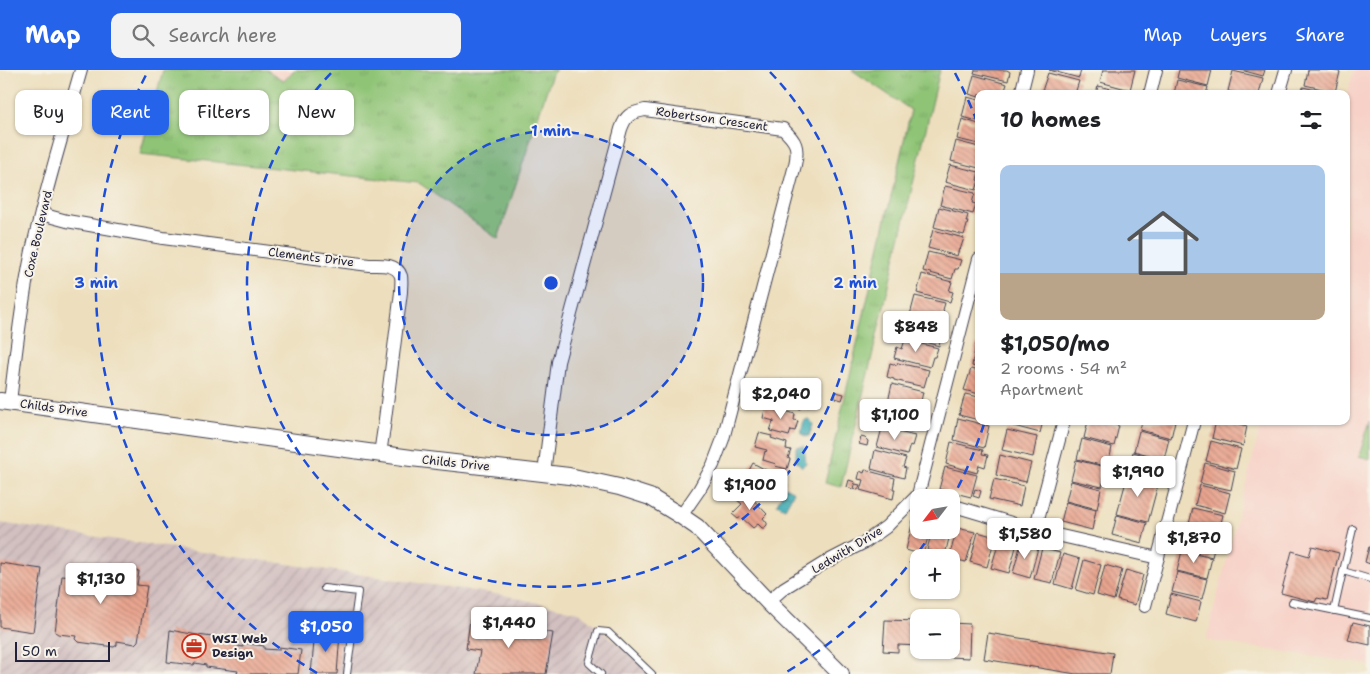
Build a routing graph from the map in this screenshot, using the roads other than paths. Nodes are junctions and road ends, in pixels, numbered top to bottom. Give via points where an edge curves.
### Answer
1 (81, 70) edge
2 (1026, 70) edge
3 (1156, 70) edge
4 (1286, 70) edge
5 (1021, 90) edge
6 (1151, 90) edge
7 (1280, 90) edge
8 (41, 214) junction
9 (975, 276) edge
10 (5, 401) edge
11 (1063, 425) edge
12 (1193, 425) edge
13 (380, 454) junction
14 (544, 473) junction
15 (924, 489) edge
16 (910, 506) edge
17 (960, 508) edge
18 (682, 516) junction
19 (1354, 529) dead end
20 (1035, 530) junction
21 (1158, 558) junction
22 (1343, 571) junction
23 (1370, 579) edge
24 (324, 588) dead end
25 (768, 602) junction
26 (1292, 602) dead end
27 (1145, 606) dead end
28 (1334, 611) junction
29 (1370, 618) edge
30 (347, 674) edge
31 (601, 674) edge
32 (652, 674) edge
33 (842, 674) edge

1 - 8 street, Coxe Boulevard
2 - 5 street
3 - 6 street
4 - 7 street
8 - 10 street, Coxe Boulevard
8 - 13 street, Clements Drive via 163,238 390,266 397,270 401,277 401,292
9 - 15 street, Ledwith Drive
10 - 13 street, Childs Drive
11 - 20 street
12 - 21 street
13 - 14 street, Childs Drive
14 - 18 street, Childs Drive via 619,486 650,497
14 - 18 street, Robertson Crescent via 558,362 624,120 630,114 645,110 783,129 797,147 795,165 723,439 713,465
16 - 25 street, Ledwith Drive via 865,542 826,562
17 - 20 street
18 - 25 street, Childs Drive via 697,527
19 - 22 lane
20 - 21 street
21 - 27 street
22 - 23 lane
22 - 28 lane
24 - 30 lane via 358,592
25 - 33 street, Childs Drive
26 - 28 lane
28 - 29 lane
31 - 32 lane via 589,663 598,631 608,632

